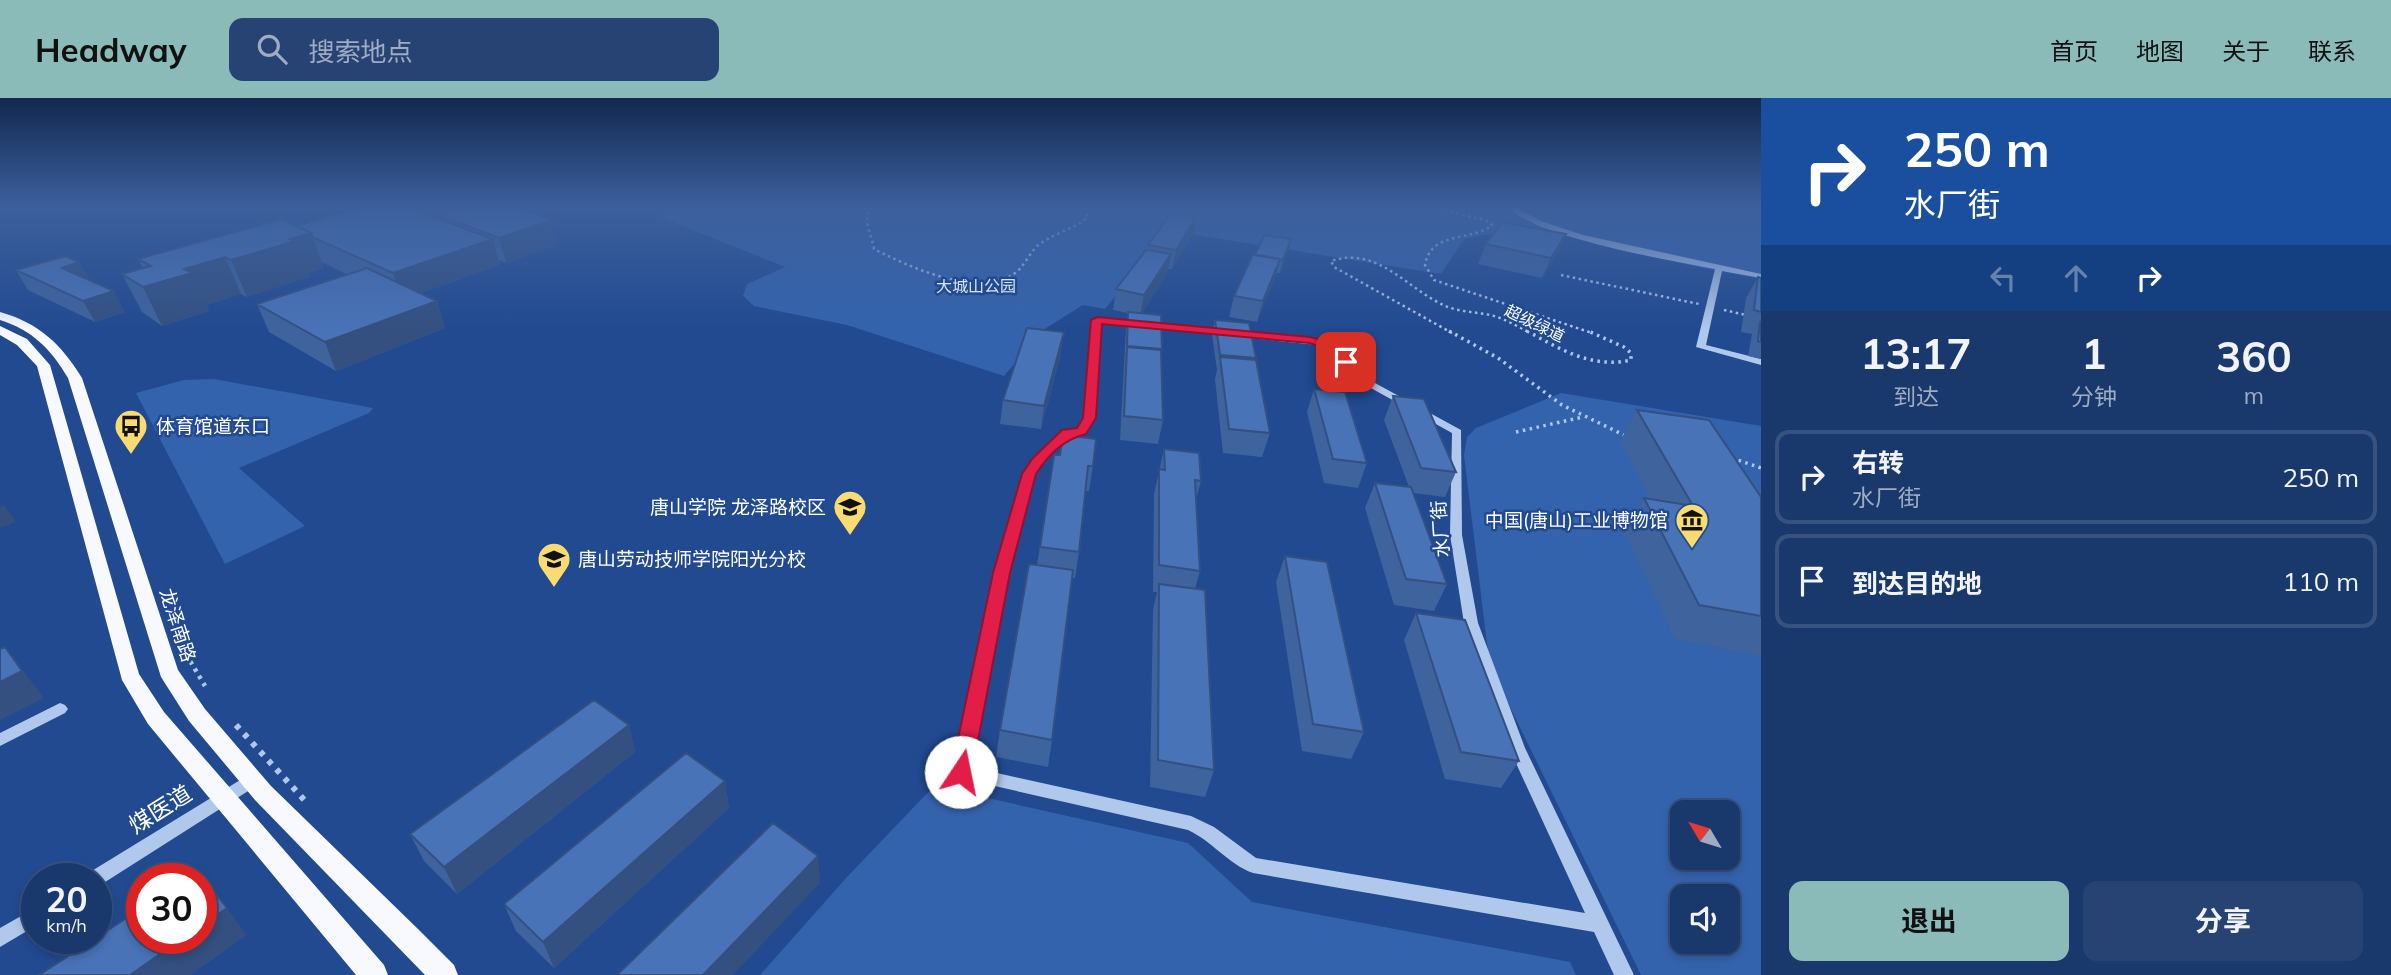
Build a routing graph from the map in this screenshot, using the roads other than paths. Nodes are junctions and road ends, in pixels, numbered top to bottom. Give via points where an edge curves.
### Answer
1 (1634, 249) edge
2 (1719, 268) junction
3 (1761, 276) edge
4 (0, 316) edge
5 (0, 330) edge
6 (1761, 362) edge
7 (60, 709) dead end
8 (0, 740) edge
9 (250, 781) junction
10 (224, 798) junction
11 (112, 868) edge
12 (1598, 923) junction
13 (21, 925) edge
14 (0, 939) edge
15 (374, 975) edge
16 (443, 975) edge
17 (1623, 975) edge

1 - 2 street
2 - 3 street
2 - 6 street via 1701,347
4 - 9 main road, 龙泽南路 via 40,332 61,351 75,378 168,672 192,711
5 - 10 main road via 22,342 43,365 129,675 156,718
7 - 8 street
9 - 10 street, 煤医道
9 - 16 main road, 龙泽南路
10 - 11 street, 煤医道
10 - 15 main road
12 - 12 street, 水厂街 via 1253,865 1191,823 961,772 1002,573 1029,474 1067,433 1082,431 1089,418 1097,320 1320,342 1372,385 1457,432 1456,535 1471,623 1517,748
12 - 17 street, 水厂街
13 - 14 street

